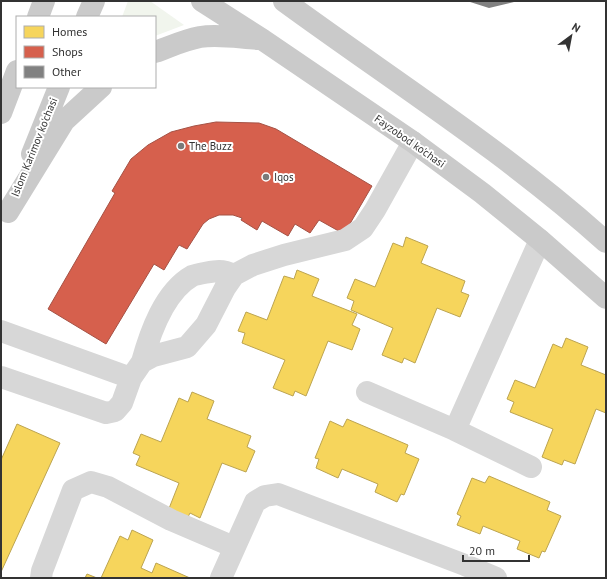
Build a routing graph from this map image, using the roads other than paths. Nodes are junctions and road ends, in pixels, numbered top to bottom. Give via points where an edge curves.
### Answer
1 (44, 1) edge
2 (94, 1) edge
3 (202, 1) edge
4 (284, 1) edge
5 (38, 16) edge
6 (87, 16) edge
7 (263, 40) junction
8 (156, 52) edge
9 (16, 74) edge
10 (59, 88) edge
11 (100, 88) edge
12 (1, 113) edge
13 (413, 142) junction
14 (5, 221) edge
15 (540, 240) junction
16 (606, 242) edge
17 (234, 274) junction
18 (606, 298) edge
19 (1, 331) edge
20 (137, 370) junction
21 (1, 377) edge
22 (367, 392) dead end
23 (455, 430) junction
24 (531, 466) dead end
25 (234, 547) junction
26 (41, 578) edge
27 (221, 578) edge
28 (496, 578) edge

1 - 5 main road
2 - 6 main road
3 - 7 main road, Fayzobod ko'chasi
4 - 16 main road via 520,171
7 - 8 main road via 200,37
7 - 13 main road, Fayzobod ko'chasi
9 - 12 main road
10 - 14 main road, Islom Karimov ko'chasi
11 - 14 main road via 64,121
13 - 15 main road, Fayzobod ko'chasi
13 - 17 street via 363,228 345,240 284,255
15 - 18 main road, Fayzobod ko'chasi
15 - 23 street
17 - 20 street via 206,325 187,347 153,356
17 - 20 street via 220,270 193,275 178,288 163,308
19 - 20 street
20 - 21 street via 122,403 115,411 106,413
22 - 23 street
23 - 24 street
25 - 26 street via 171,520 108,487 92,482 73,490
25 - 27 street
25 - 28 street via 255,502 265,496 278,494

